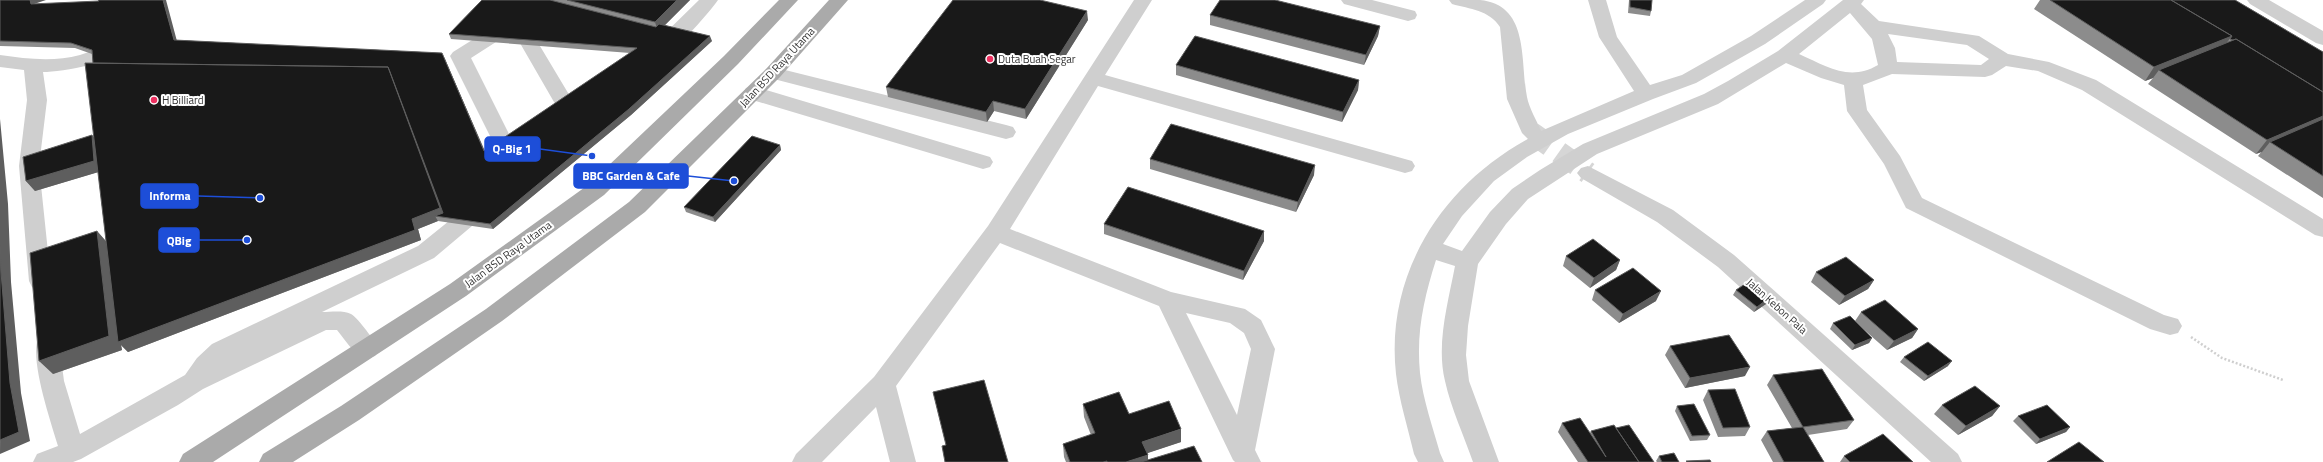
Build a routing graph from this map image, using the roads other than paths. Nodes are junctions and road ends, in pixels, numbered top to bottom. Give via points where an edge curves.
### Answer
1 (709, 0) edge
2 (789, 0) edge
3 (839, 0) edge
4 (1143, 0) edge
5 (1350, 0) edge
6 (1458, 0) edge
7 (1597, 0) edge
8 (1817, 0) edge
9 (2256, 0) edge
10 (1852, 2) edge
11 (1408, 15) dead end
12 (1875, 26) junction
13 (134, 33) edge
14 (2323, 39) edge
15 (70, 46) edge
16 (1785, 55) junction
17 (460, 56) junction
18 (2003, 58) junction
19 (648, 60) edge
20 (17, 63) edge
21 (441, 67) edge
22 (1888, 68) junction
23 (773, 73) junction
24 (1093, 78) junction
25 (1853, 80) junction
26 (892, 81) edge
27 (753, 93) junction
28 (1646, 94) junction
29 (878, 100) junction
30 (577, 123) edge
31 (1006, 132) dead end
32 (1532, 133) tunnel mouth
33 (983, 162) dead end
34 (1405, 166) dead end
35 (1588, 173) tunnel mouth
36 (2323, 229) edge
37 (996, 232) junction
38 (1429, 248) junction
39 (1467, 262) junction
40 (1168, 300) junction
41 (2179, 330) road end
42 (367, 349) junction
43 (194, 382) junction
44 (883, 384) junction
45 (72, 451) junction
46 (1245, 457) edge
47 (46, 462) edge
48 (192, 462) edge
49 (272, 462) edge
50 (805, 462) edge
51 (903, 462) edge
52 (1431, 462) edge
53 (1486, 462) edge
54 (1949, 462) edge

1 - 19 street
2 - 42 main road, Jalan BSD Raya Utama via 731,60 596,190 458,290
3 - 23 main road, Jalan BSD Raya Utama
4 - 24 street
5 - 11 street
6 - 32 street via 1490,8 1502,16 1509,27 1517,99
7 - 28 street via 1608,37
8 - 28 street via 1758,40 1688,79
9 - 14 street
10 - 12 street
10 - 16 street
12 - 18 street via 1972,40
12 - 22 street via 1889,58
13 - 20 street via 121,46 82,62
15 - 20 street
16 - 25 street
16 - 39 street via 1711,99 1624,133 1547,174 1520,194 1498,218
17 - 21 street
17 - 30 street via 516,21
17 - 43 street via 513,179 468,207 426,252 220,351 206,364
18 - 22 street via 1985,70
18 - 36 street via 2042,66 2089,85
20 - 45 street via 37,100 29,166 52,381
22 - 25 street via 1878,74
23 - 27 main road, Jalan BSD Raya Utama
23 - 29 street
24 - 34 street
24 - 37 street
25 - 41 street via 1857,111 1893,161 1914,202 2158,323
26 - 29 street
27 - 33 street
27 - 49 main road, Jalan BSD Raya Utama via 637,207 494,314 350,413
28 - 38 street via 1561,129 1520,152 1486,176 1454,210
29 - 31 street
35 - 54 street, Jalan Kebon Pala via 1665,216 1726,261
37 - 40 street
37 - 44 street
38 - 39 street
38 - 52 street via 1412,299 1408,336 1408,374
39 - 53 street via 1456,326 1454,355 1457,381
40 - 46 street
40 - 46 street via 1237,315 1253,327 1263,349
42 - 43 street via 343,321 323,321
42 - 48 main road, Jalan BSD Raya Utama
43 - 45 street
44 - 50 street
44 - 51 street
45 - 47 street

